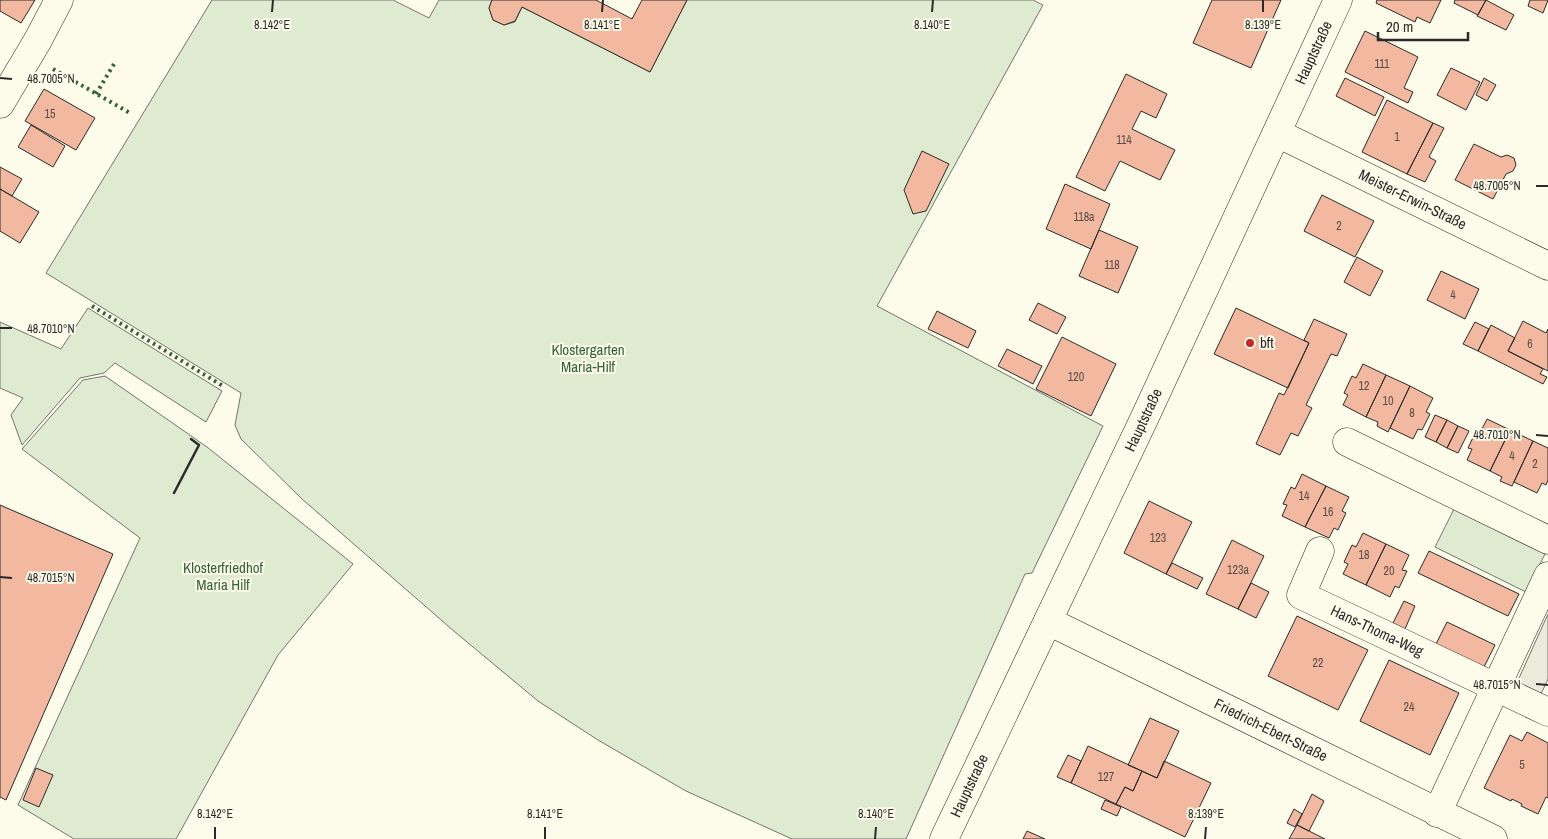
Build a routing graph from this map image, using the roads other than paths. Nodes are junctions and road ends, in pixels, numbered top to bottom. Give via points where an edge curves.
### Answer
1 (59, 0) edge
2 (1338, 0) edge
3 (0, 104) edge
4 (1277, 133) junction
5 (1548, 266) edge
6 (1347, 442) dead end
7 (1548, 540) edge
8 (1320, 551) dead end
9 (1548, 576) edge
10 (1048, 621) junction
11 (1496, 688) junction
12 (1548, 712) edge
13 (1437, 813) junction
14 (944, 839) edge
15 (1492, 839) edge

1 - 3 street
2 - 4 street, Hauptstraße
4 - 5 street, Meister-Erwin-Straße
4 - 10 street, Hauptstraße
6 - 7 street
8 - 11 street, Hans-Thoma-Weg via 1301,594
9 - 11 street
10 - 13 street, Friedrich-Ebert-Straße
10 - 14 street, Hauptstraße
11 - 12 street, Hans-Thoma-Weg
11 - 13 street
13 - 15 street, Friedrich-Ebert-Straße

